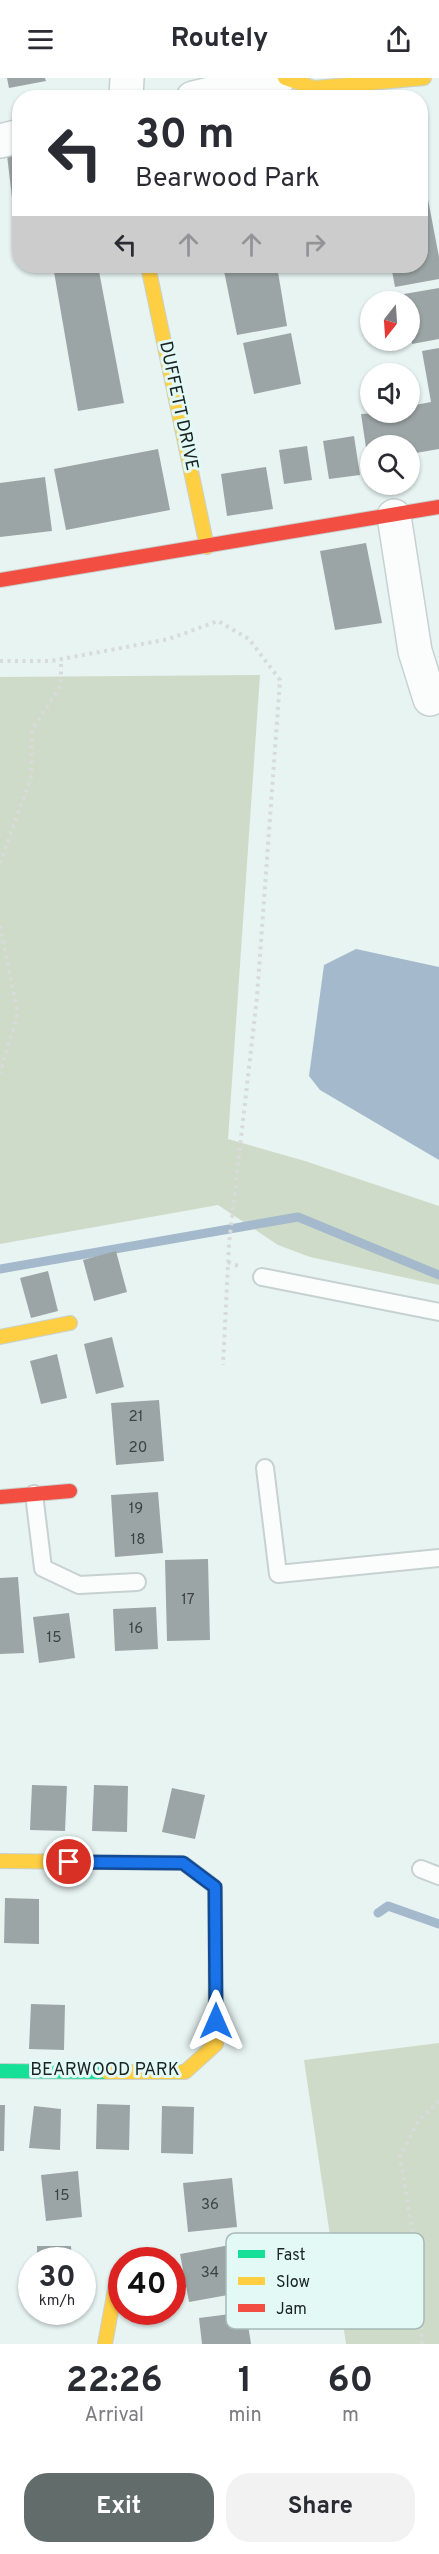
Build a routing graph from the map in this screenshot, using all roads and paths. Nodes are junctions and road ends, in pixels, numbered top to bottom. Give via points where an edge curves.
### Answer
1 (279, 78) edge
2 (285, 78) edge
3 (424, 78) edge
4 (227, 90) edge
5 (149, 273) edge
6 (439, 507) edge
7 (394, 516) junction
8 (207, 548) junction
9 (0, 580) edge
10 (61, 659) junction
11 (0, 661) edge
12 (430, 699) dead end
13 (0, 863) edge
14 (0, 926) edge
15 (0, 1073) edge
16 (262, 1276) dead end
17 (439, 1312) edge
18 (70, 1323) dead end
19 (0, 1337) edge
20 (223, 1365) dead end
21 (265, 1467) dead end
22 (69, 1491) dead end
23 (34, 1494) junction
24 (0, 1497) edge
25 (439, 1558) edge
26 (137, 1582) dead end
27 (0, 1861) edge
28 (421, 1869) dead end
29 (439, 1876) edge
30 (0, 2071) edge
31 (439, 2101) edge
32 (413, 2233) edge
33 (108, 2325) edge
34 (421, 2329) edge
35 (105, 2344) edge
36 (422, 2344) edge

1 - 4 street
2 - 3 street via 314,88
5 - 8 street, DUFFETT DRIVE
6 - 7 street
7 - 8 street
7 - 12 street via 415,651
8 - 9 street
10 - 11 path
10 - 13 path via 61,685 32,730 31,777
10 - 20 path via 170,639 218,621 249,639 280,680 257,997 229,1244
14 - 15 path via 18,1012
16 - 17 lane
18 - 19 street
21 - 25 lane via 278,1574
22 - 23 street
23 - 24 street
23 - 26 lane via 43,1568 79,1585
27 - 30 street, BEARWOOD PARK via 183,1863 215,1887 216,2044 185,2072
28 - 29 lane
31 - 32 path via 418,2121 400,2157
33 - 35 street
34 - 36 path

